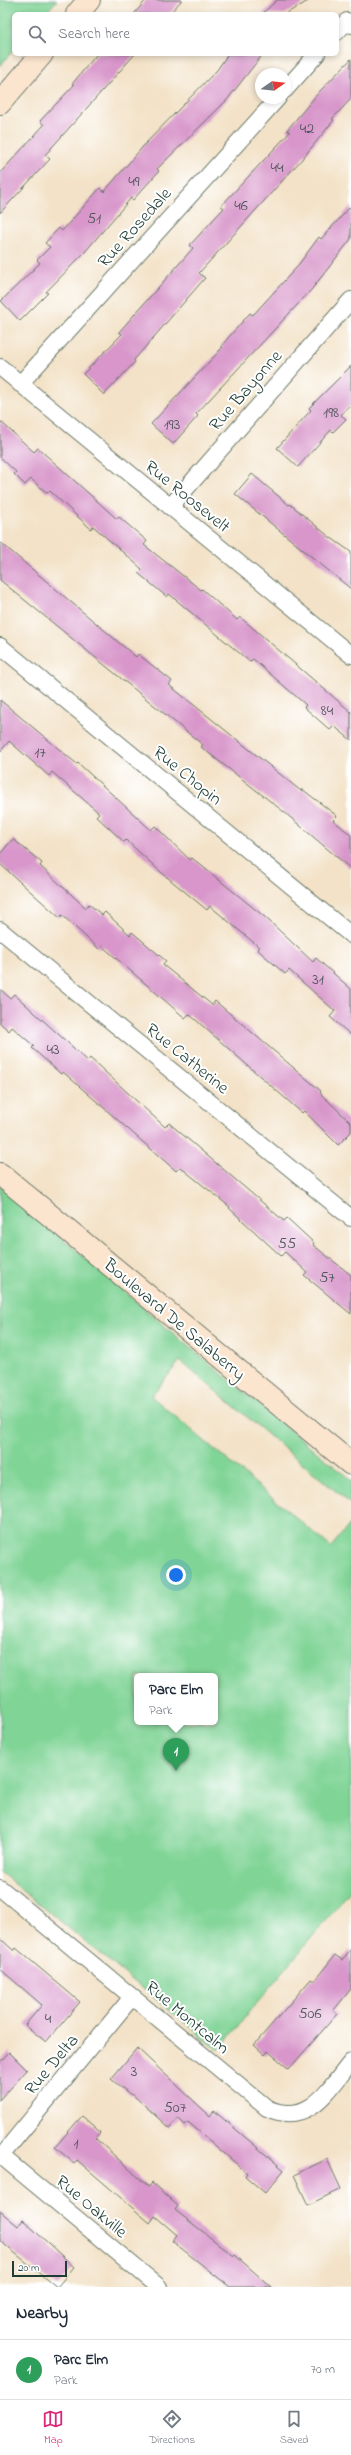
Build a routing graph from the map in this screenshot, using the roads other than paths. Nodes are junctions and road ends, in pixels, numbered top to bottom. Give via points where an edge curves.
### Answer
1 (89, 0) edge
2 (79, 12) edge
3 (351, 25) edge
4 (339, 30) edge
5 (40, 56) edge
6 (315, 56) edge
7 (291, 83) edge
8 (0, 103) edge
9 (273, 104) edge
10 (351, 300) edge
11 (0, 367) edge
12 (20, 384) junction
13 (170, 507) junction
14 (0, 646) edge
15 (351, 655) edge
16 (0, 930) edge
17 (351, 935) edge
18 (0, 1174) edge
19 (351, 1218) edge
20 (351, 1464) edge
21 (0, 1888) edge
22 (132, 1997) junction
23 (351, 2062) edge
24 (0, 2156) edge
25 (159, 2287) edge

1 - 2 street
3 - 4 street via 347,21
5 - 8 street
6 - 7 street
9 - 12 street, Rue Rosedale
10 - 13 street, Rue Bayonne
11 - 12 street, Rue Roosevelt
12 - 13 street, Rue Roosevelt
13 - 15 street, Rue Roosevelt
14 - 17 street, Rue Chopin
16 - 19 street, Rue Catherine
18 - 20 street, Boulevard De Salaberry
21 - 22 street, Rue Montcalm
22 - 23 street, Rue Montcalm via 267,2108 276,2112 293,2114 309,2109 320,2100
22 - 24 street, Rue Delta
24 - 25 street, Rue Oakville

